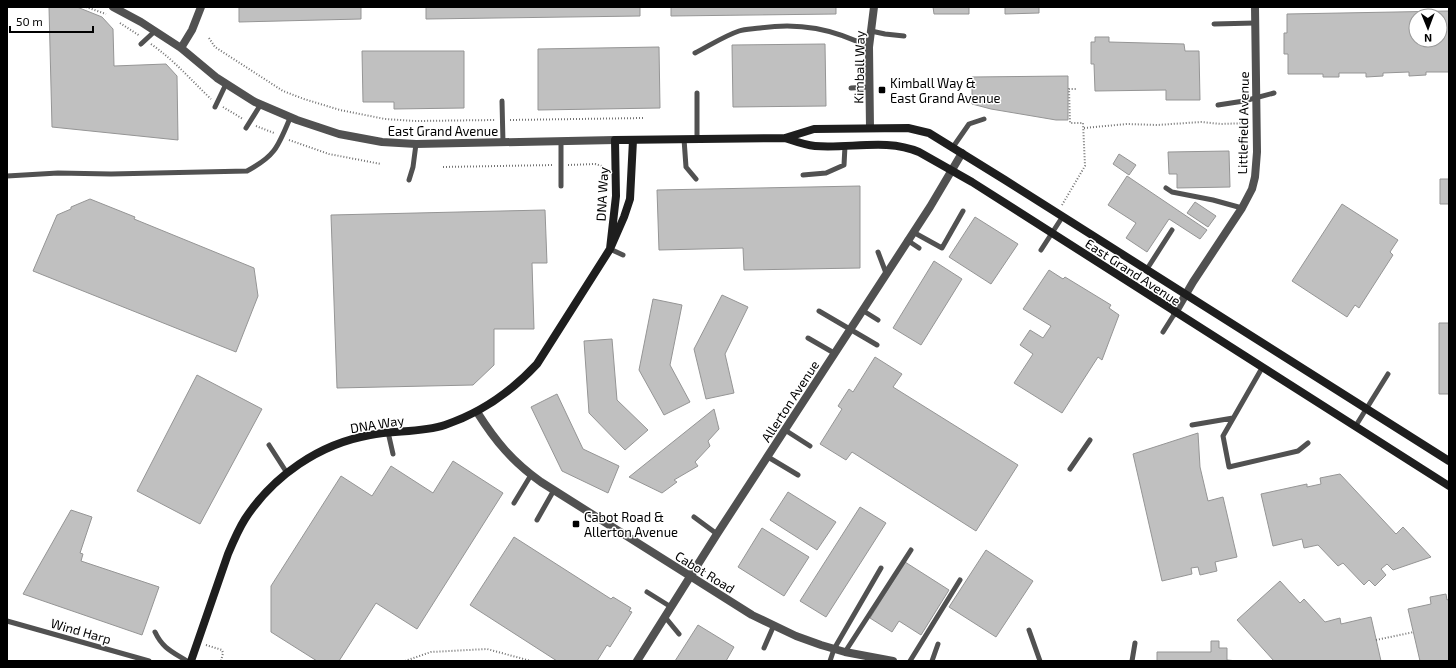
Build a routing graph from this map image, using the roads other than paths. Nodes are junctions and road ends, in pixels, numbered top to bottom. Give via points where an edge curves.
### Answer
1 (113, 7) edge
2 (201, 7) edge
3 (874, 7) edge
4 (1255, 7) edge
5 (1255, 23) junction
6 (1214, 24) dead end
7 (155, 31) junction
8 (871, 31) junction
9 (904, 36) dead end
10 (143, 42) road end
11 (869, 47) junction
12 (181, 48) junction
13 (695, 53) dead end
14 (226, 84) junction
15 (870, 87) junction
16 (851, 88) dead end
17 (697, 93) dead end
18 (1274, 93) dead end
19 (1256, 98) junction
20 (502, 101) dead end
21 (261, 104) junction
22 (1218, 105) dead end
23 (215, 108) dead end
24 (290, 118) junction
25 (984, 119) dead end
26 (246, 128) dead end
27 (870, 128) junction
28 (785, 138) junction
29 (684, 139) junction
30 (697, 139) junction
31 (615, 140) junction
32 (633, 140) junction
33 (561, 142) junction
34 (503, 143) junction
35 (416, 144) junction
36 (845, 146) junction
37 (953, 147) junction
38 (962, 153) junction
39 (952, 171) junction
40 (802, 175) dead end
41 (7, 176) edge
42 (696, 179) dead end
43 (409, 180) dead end
44 (561, 186) dead end
45 (1166, 188) dead end
46 (1242, 208) junction
47 (963, 211) dead end
48 (1060, 214) junction
49 (1172, 230) dead end
50 (913, 232) junction
51 (1052, 233) junction
52 (907, 240) junction
53 (920, 248) dead end
54 (610, 249) junction
55 (1041, 250) dead end
56 (878, 252) dead end
57 (623, 255) dead end
58 (1147, 269) junction
59 (886, 273) junction
60 (1186, 294) junction
61 (862, 310) junction
62 (818, 311) dead end
63 (1175, 313) junction
64 (878, 320) dead end
65 (850, 328) junction
66 (1163, 332) dead end
67 (808, 338) dead end
68 (876, 345) dead end
69 (834, 353) junction
70 (1262, 368) junction
71 (1388, 374) dead end
72 (1366, 409) junction
73 (477, 412) junction
74 (1233, 418) junction
75 (1192, 425) dead end
76 (1355, 427) junction
77 (785, 430) junction
78 (388, 432) junction
79 (1090, 440) dead end
80 (1308, 443) dead end
81 (269, 445) dead end
82 (810, 446) dead end
83 (393, 454) dead end
84 (768, 457) junction
85 (1449, 462) edge
86 (1070, 469) dead end
87 (287, 473) junction
88 (531, 475) junction
89 (798, 476) dead end
90 (1449, 486) edge
91 (554, 490) junction
92 (514, 503) dead end
93 (694, 517) dead end
94 (537, 520) dead end
95 (717, 534) junction
96 (911, 550) dead end
97 (881, 568) dead end
98 (691, 577) junction
99 (960, 580) dead end
100 (647, 592) dead end
101 (671, 608) junction
102 (665, 617) junction
103 (7, 621) edge
104 (774, 625) junction
105 (1029, 630) dead end
106 (156, 632) dead end
107 (679, 634) dead end
108 (1135, 643) dead end
109 (938, 644) dead end
110 (764, 648) dead end
111 (834, 649) junction
112 (846, 652) junction
113 (149, 661) edge
114 (187, 661) edge
115 (191, 661) edge
116 (637, 661) edge
117 (830, 661) edge
118 (893, 661) edge
119 (910, 661) edge
120 (932, 661) edge
121 (1040, 661) edge
122 (1132, 661) edge

1 - 7 street, East Grand Avenue
2 - 12 street
3 - 8 street, Kimball Way
4 - 5 street, Littlefield Avenue
5 - 6 lane
5 - 19 street, Littlefield Avenue
7 - 10 lane
7 - 12 street, East Grand Avenue
8 - 9 lane
8 - 11 street, Kimball Way
11 - 13 lane via 820,28 782,26 739,31
11 - 15 street, Kimball Way
12 - 14 street, East Grand Avenue
14 - 21 street, East Grand Avenue
14 - 23 lane
15 - 16 lane
15 - 27 street, Kimball Way
17 - 30 lane
18 - 19 lane
19 - 22 lane
19 - 46 street, Littlefield Avenue via 1257,164 1252,188
20 - 34 lane
21 - 24 street, East Grand Avenue
21 - 26 lane
24 - 35 street, East Grand Avenue via 360,139
24 - 41 lane via 276,149 263,162 247,171
25 - 37 lane via 969,124
27 - 28 main road, East Grand Avenue via 814,129
27 - 37 main road, East Grand Avenue via 917,129
28 - 30 main road, East Grand Avenue
28 - 36 main road, East Grand Avenue via 814,146
29 - 30 main road, East Grand Avenue
29 - 32 main road, East Grand Avenue
29 - 42 lane via 686,167
31 - 32 main road, East Grand Avenue
31 - 33 street, East Grand Avenue
31 - 54 main road, DNA Way via 616,196
32 - 54 main road, DNA Way via 630,199
33 - 34 street, East Grand Avenue
33 - 44 lane
34 - 35 street, East Grand Avenue
35 - 43 lane
36 - 39 main road, East Grand Avenue via 906,147
36 - 40 lane via 844,165 826,173
37 - 38 main road, East Grand Avenue
38 - 39 street, Allerton Avenue
38 - 48 main road, East Grand Avenue
39 - 50 street, Allerton Avenue
39 - 51 main road, East Grand Avenue
45 - 46 lane via 1172,192
46 - 60 street, Littlefield Avenue
47 - 50 lane via 942,248
48 - 51 lane
48 - 58 main road, East Grand Avenue
49 - 58 lane
50 - 52 street, Allerton Avenue
51 - 55 lane
51 - 63 main road, East Grand Avenue
52 - 53 lane
52 - 59 street, Allerton Avenue
54 - 57 lane
54 - 73 main road, DNA Way via 537,364 510,391
56 - 59 lane
58 - 60 main road, East Grand Avenue
59 - 61 street, Allerton Avenue
60 - 63 street, Littlefield Avenue
60 - 72 main road, East Grand Avenue
61 - 64 lane
61 - 65 street, Allerton Avenue
62 - 65 lane
63 - 66 lane
63 - 70 main road, East Grand Avenue
65 - 68 lane
65 - 69 street, Allerton Avenue
67 - 69 lane
69 - 77 street, Allerton Avenue
70 - 74 lane
70 - 76 main road, East Grand Avenue
71 - 72 lane
72 - 76 lane
72 - 85 main road, East Grand Avenue
73 - 78 main road, DNA Way via 443,426
73 - 88 street, Cabot Road via 498,443
74 - 75 lane
74 - 80 lane via 1222,436 1229,467 1298,451
76 - 90 main road, East Grand Avenue
77 - 82 lane
77 - 84 street, Allerton Avenue
78 - 83 lane
78 - 87 main road, DNA Way via 351,439 332,446
79 - 86 lane
81 - 87 lane
84 - 89 lane
84 - 95 street, Allerton Avenue
87 - 115 main road, DNA Way via 255,505 235,537
88 - 91 street, Cabot Road
88 - 92 lane
91 - 94 lane
91 - 98 street, Cabot Road
93 - 95 lane
95 - 98 street, Allerton Avenue
96 - 112 lane
97 - 111 lane
98 - 101 street, Allerton Avenue
98 - 104 street, Cabot Road via 730,602
99 - 119 lane
100 - 101 lane
101 - 102 street, Allerton Avenue
102 - 107 lane
102 - 116 street, Allerton Avenue
103 - 113 lane, Wind Harp
104 - 110 lane
104 - 111 street, Cabot Road via 796,636
105 - 121 lane
106 - 114 lane via 168,650
108 - 122 lane
109 - 120 lane
111 - 112 street, Cabot Road
111 - 117 lane
112 - 118 street, Cabot Road

